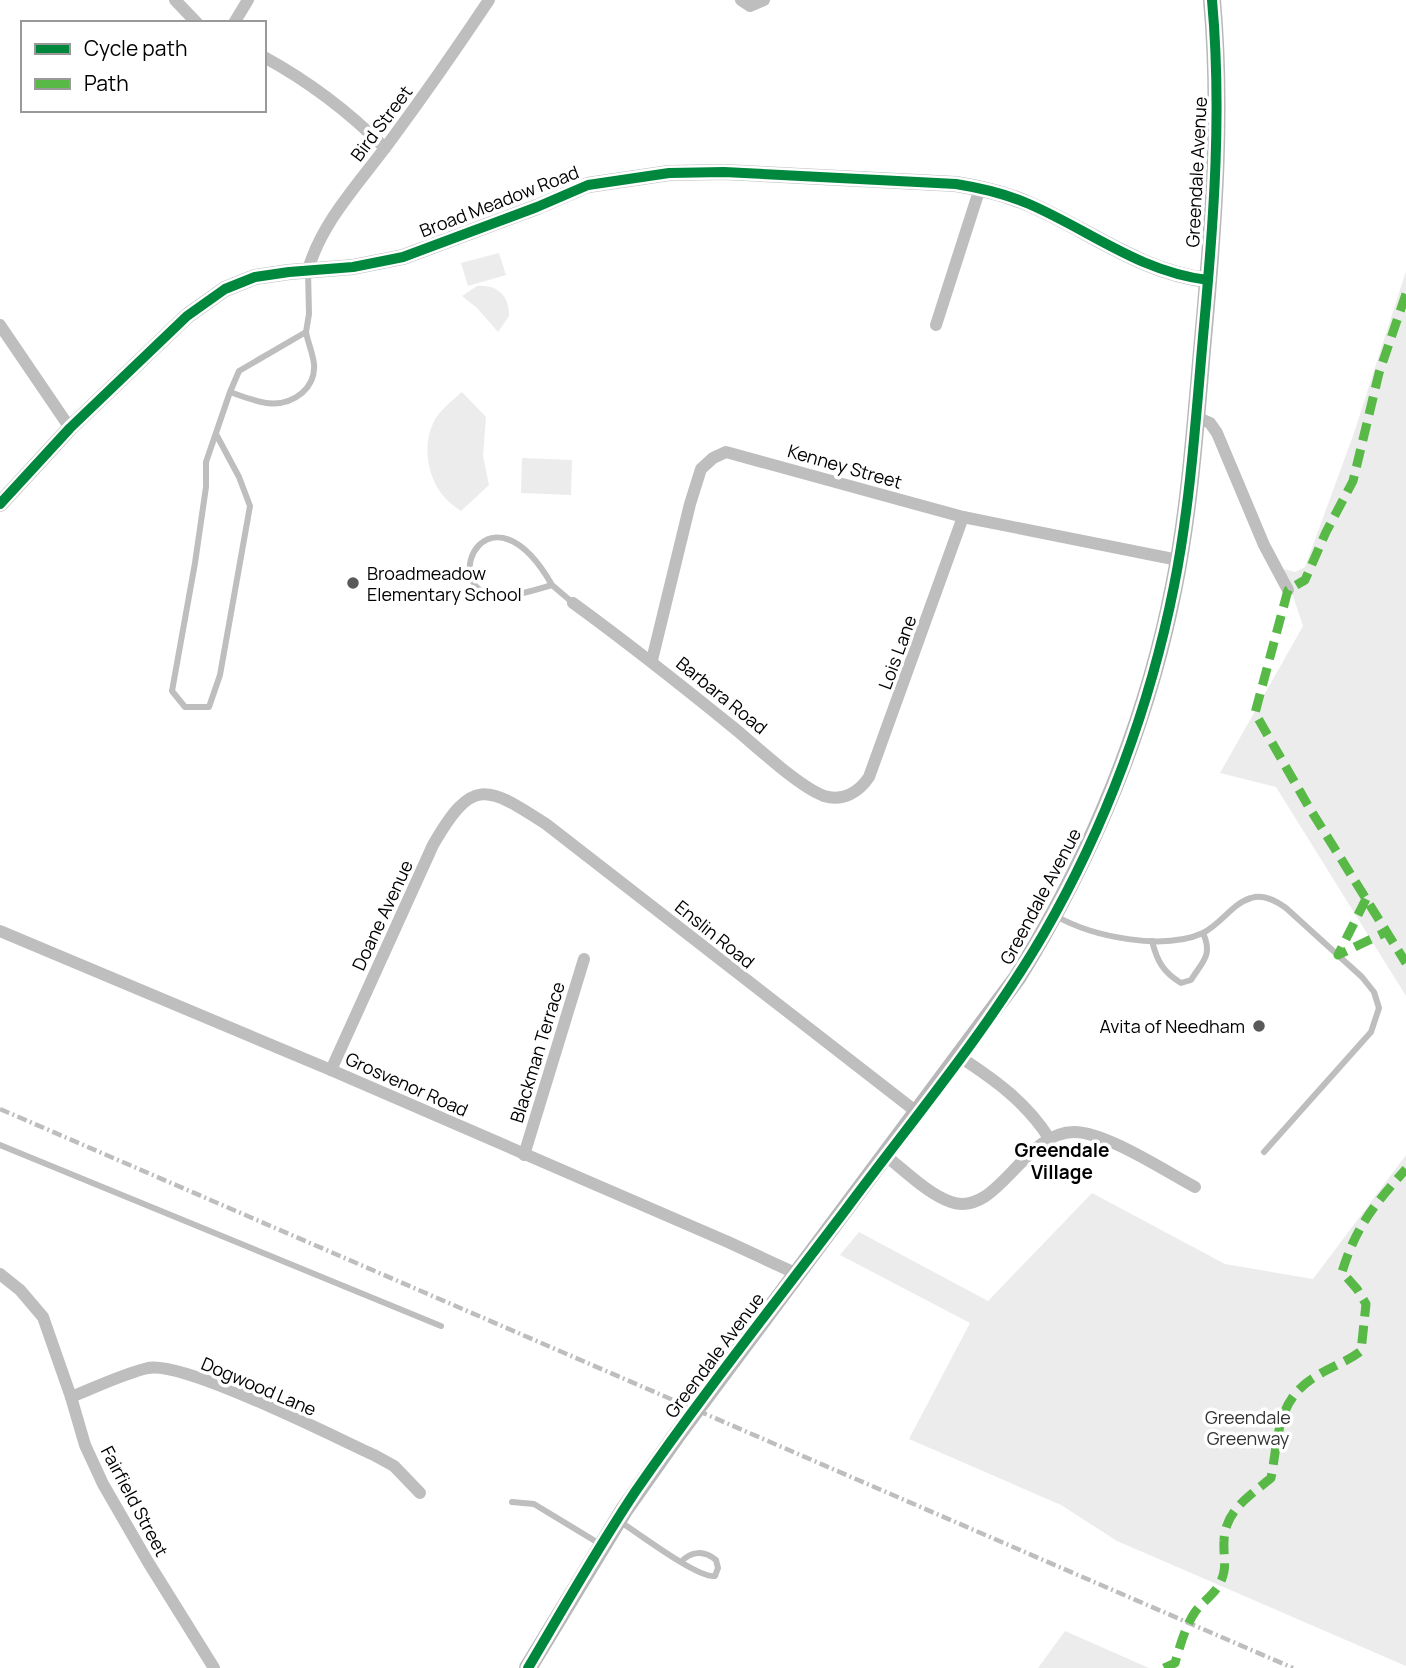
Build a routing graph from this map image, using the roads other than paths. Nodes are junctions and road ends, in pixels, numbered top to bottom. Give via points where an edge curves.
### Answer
1 (175, 0) edge
2 (248, 0) edge
3 (489, 0) edge
4 (741, 0) edge
5 (764, 0) edge
6 (1212, 0) edge
7 (195, 21) edge
8 (235, 21) edge
9 (266, 58) edge
10 (385, 148) junction
11 (980, 188) junction
12 (308, 270) junction
13 (1208, 280) junction
14 (0, 325) edge
15 (936, 325) dead end
16 (306, 332) junction
17 (230, 392) junction
18 (1196, 417) junction
19 (70, 428) junction
20 (216, 434) junction
21 (0, 504) edge
22 (963, 517) junction
23 (1178, 560) junction
24 (552, 585) junction
25 (1288, 590) dead end
26 (573, 603) joint
27 (652, 660) junction
28 (855, 792) joint
29 (485, 793) joint
30 (1054, 915) junction
31 (0, 931) edge
32 (1203, 933) junction
33 (1152, 941) junction
34 (584, 959) dead end
35 (960, 1057) junction
36 (331, 1070) junction
37 (918, 1113) junction
38 (1049, 1138) junction
39 (0, 1144) edge
40 (1264, 1152) dead end
41 (524, 1155) junction
42 (886, 1156) junction
43 (1195, 1187) dead end
44 (0, 1274) edge
45 (797, 1274) junction
46 (441, 1326) dead end
47 (71, 1397) junction
48 (420, 1493) dead end
49 (512, 1502) dead end
50 (617, 1520) junction
51 (602, 1545) junction
52 (681, 1562) junction
53 (214, 1668) edge
54 (528, 1668) edge

1 - 7 street
2 - 8 street
3 - 10 street, Bird Street
4 - 5 street via 750,6
6 - 13 main road, Greendale Avenue via 1218,91
9 - 10 street via 325,93
10 - 12 street, Bird Street via 331,220 314,248
11 - 12 street, Broad Meadow Road via 935,182 669,173 588,185 403,257
11 - 13 street, Broad Meadow Road via 1029,204 1160,270
11 - 15 street
12 - 16 lane
12 - 19 street, Broad Meadow Road via 255,277 225,289 187,316
13 - 18 main road, Greendale Avenue
14 - 19 street
16 - 17 lane via 239,371
16 - 17 lane via 313,378 298,397 282,405
17 - 20 lane
18 - 23 main road, Greendale Avenue
18 - 25 street via 1210,423 1217,433
19 - 21 street, Broad Meadow Road
20 - 20 lane via 250,506 220,675 209,706 186,707 173,691 206,487 206,462
22 - 23 street, Kenney Street
22 - 27 street, Kenney Street via 726,452 701,469
22 - 28 street, Lois Lane via 869,777
23 - 30 main road, Greendale Avenue via 1163,634 1126,755
24 - 24 lane via 495,597 475,584 469,572 472,553 488,538 500,536 540,565
24 - 26 lane
26 - 27 street, Barbara Road
27 - 28 street, Barbara Road via 794,777 824,796
29 - 36 street, Doane Avenue via 463,801 449,816
29 - 37 street, Enslin Road via 509,799 546,824
30 - 33 lane via 1092,931
30 - 35 main road, Greendale Avenue via 1017,978
31 - 36 street, Grosvenor Road
32 - 33 lane via 1171,942
32 - 33 lane via 1208,953 1191,980 1181,983 1157,961
32 - 40 lane via 1248,899 1270,899 1362,977 1377,1000 1378,1016 1366,1039
34 - 41 street, Blackman Terrace
35 - 37 main road, Greendale Avenue
35 - 38 street via 1009,1090
36 - 41 street, Grosvenor Road
37 - 42 main road, Greendale Avenue
38 - 42 street via 988,1195 967,1204 943,1198
38 - 43 street via 1072,1132 1091,1134
39 - 46 lane
41 - 45 street, Grosvenor Road
42 - 45 main road, Greendale Avenue
44 - 47 street, Fairfield Street via 43,1317
45 - 50 main road, Greendale Avenue, bridge
47 - 48 street, Dogwood Lane via 149,1368 174,1371 218,1385 374,1455 394,1466
47 - 53 street, Fairfield Street via 103,1484
49 - 51 lane via 534,1504
50 - 51 main road, Greendale Avenue
50 - 52 lane
51 - 54 main road, Greendale Avenue
52 - 52 lane via 705,1576 715,1576 718,1568 716,1560 702,1553

